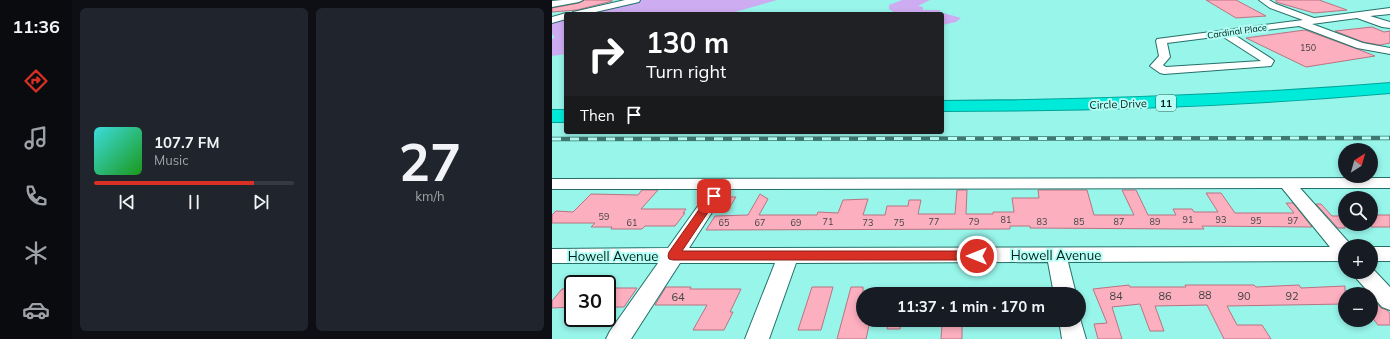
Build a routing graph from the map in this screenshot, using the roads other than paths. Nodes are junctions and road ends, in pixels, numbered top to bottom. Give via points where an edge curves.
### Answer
1 (579, 0) edge
2 (636, 0) edge
3 (1263, 0) edge
4 (552, 4) edge
5 (1389, 11) edge
6 (585, 12) edge
7 (1356, 15) junction
8 (564, 17) edge
9 (1344, 17) junction
10 (1324, 19) junction
11 (552, 20) edge
12 (1313, 21) junction
13 (1300, 22) junction
14 (1390, 25) edge
15 (1224, 33) junction
16 (1390, 51) edge
17 (1390, 88) edge
18 (1390, 100) edge
19 (944, 106) edge
20 (552, 108) edge
21 (564, 108) edge
22 (944, 115) edge
23 (552, 116) edge
24 (564, 116) edge
25 (1286, 182) junction
26 (1390, 183) edge
27 (552, 184) edge
28 (722, 184) junction
29 (1338, 243) edge
30 (1338, 254) edge
31 (1378, 254) edge
32 (1390, 254) edge
33 (673, 256) junction
34 (788, 256) junction
35 (1057, 256) junction
36 (555, 259) edge
37 (1370, 279) edge
38 (1064, 287) edge
39 (1390, 301) edge
40 (1071, 327) edge
41 (618, 339) edge
42 (757, 339) edge
43 (1074, 339) edge

1 - 4 street
2 - 6 street
3 - 12 street
5 - 7 street, Cardinal Place
7 - 9 street, Cardinal Place
7 - 14 street
8 - 11 street
9 - 10 street, Cardinal Place
9 - 10 street via 1364,24 1343,27
10 - 12 street, Cardinal Place
12 - 13 street, Cardinal Place
13 - 15 street, Cardinal Place
13 - 16 street via 1361,46
15 - 15 street, Cardinal Place via 1268,61 1267,64 1164,71 1156,66 1165,57 1160,41
17 - 19 highway, Circle Drive / 11 via 1240,100 1048,106
18 - 22 highway, Circle Drive / 11 via 1101,115
20 - 21 highway
23 - 24 highway
25 - 26 street
25 - 28 street
25 - 29 street
27 - 28 street
28 - 33 street
30 - 35 street, Howell Avenue
31 - 32 street
33 - 34 street, Howell Avenue
33 - 36 street, Howell Avenue
33 - 41 street
34 - 35 street, Howell Avenue
34 - 42 street
35 - 38 street
37 - 39 street
40 - 43 street

